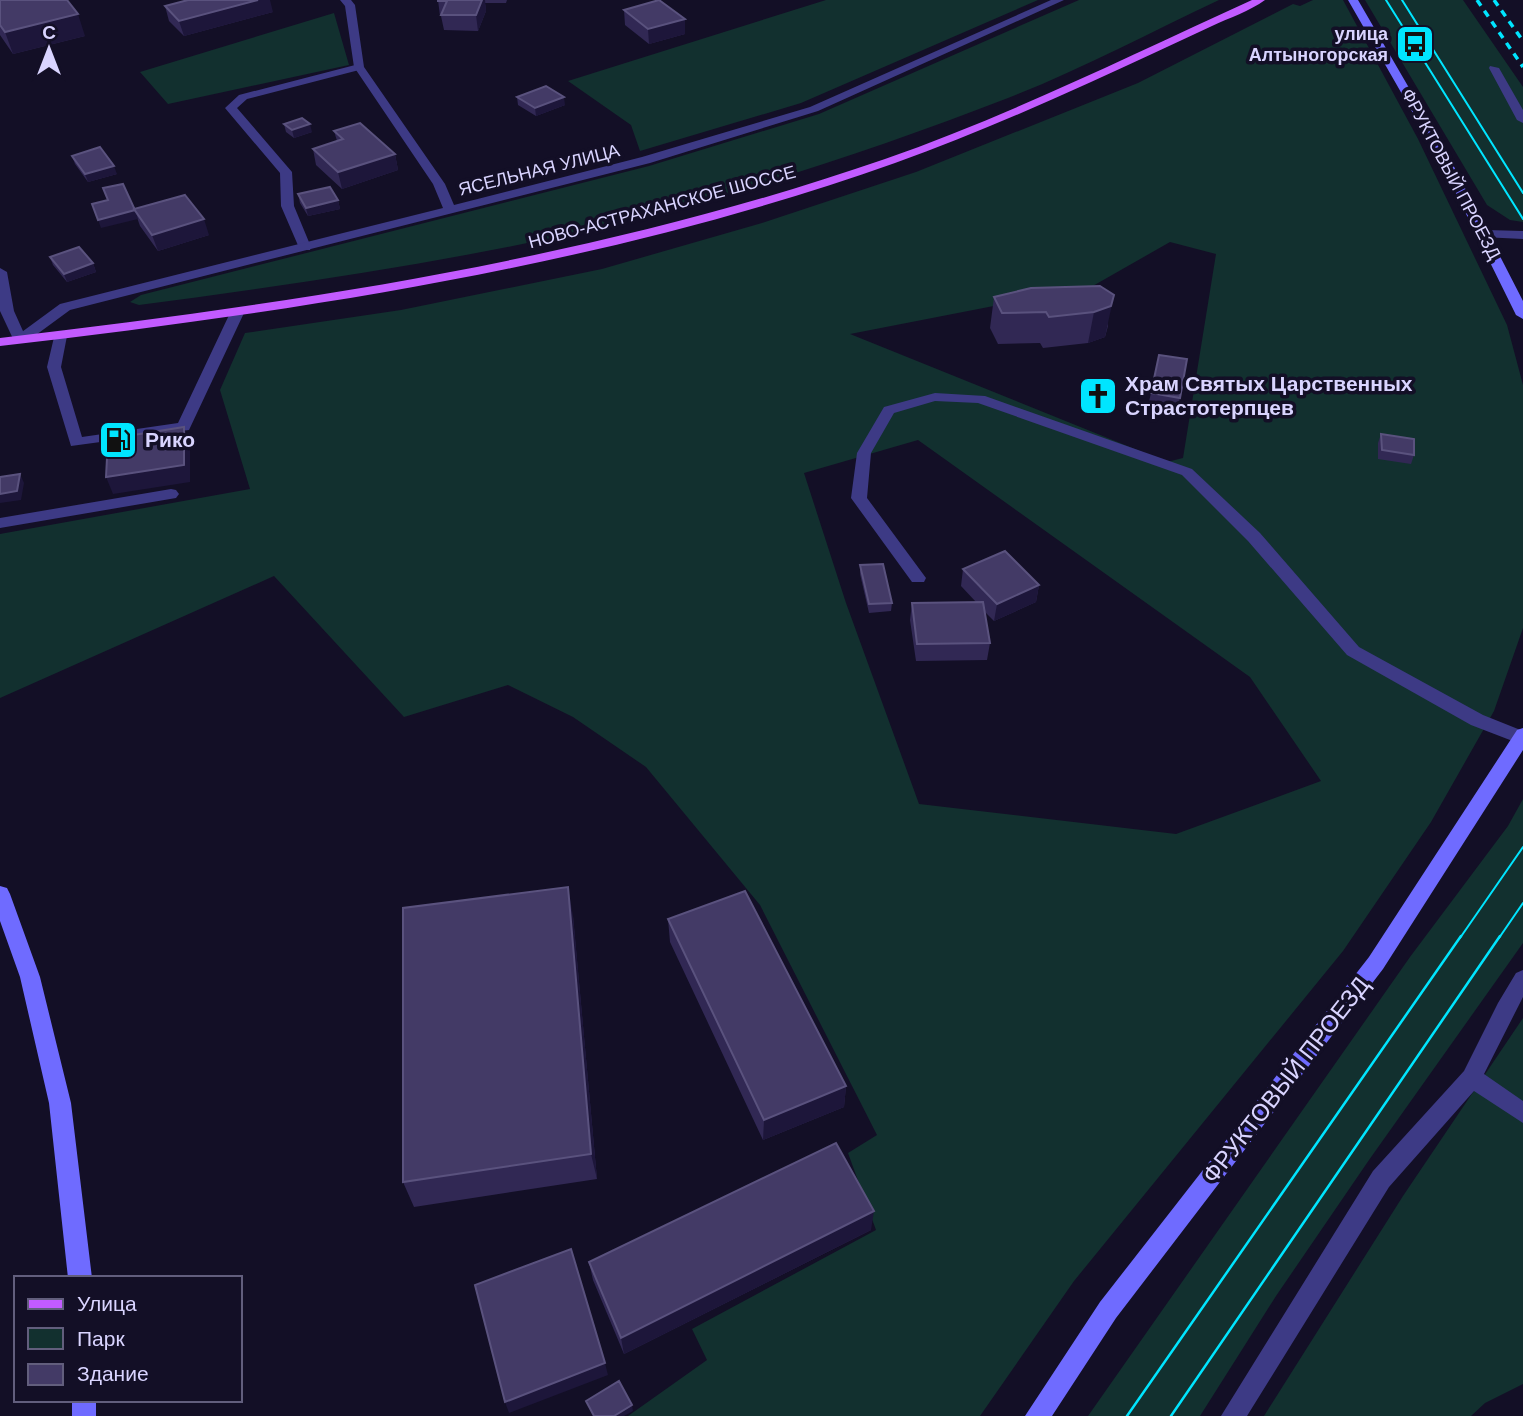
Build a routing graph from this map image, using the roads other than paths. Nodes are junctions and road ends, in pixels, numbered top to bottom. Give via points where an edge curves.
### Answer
1 (1059, 0) edge
2 (1260, 0) edge
3 (1353, 0) edge
4 (351, 2) edge
5 (359, 67) junction
6 (1494, 68) dead end
7 (1523, 120) edge
8 (450, 211) junction
9 (1486, 234) junction
10 (1523, 235) edge
11 (305, 247) junction
12 (0, 272) edge
13 (237, 313) junction
14 (1523, 315) edge
15 (60, 336) junction
16 (20, 340) junction
17 (0, 342) edge
18 (171, 494) dead end
19 (0, 523) edge
20 (918, 578) dead end
21 (1523, 736) edge
22 (0, 894) edge
23 (1523, 979) edge
24 (1472, 1078) junction
25 (1523, 1113) edge
26 (80, 1276) edge
27 (1037, 1416) edge
28 (1233, 1416) edge

1 - 8 street, ЯСЕЛЬНАЯ УЛИЦА via 814,109 646,160
2 - 13 main road, НОВО-АСТРАХАНСКОЕ ШОССЕ via 1030,107 900,158 741,208 584,250 388,290
3 - 9 street, ФРУКТОВЫЙ ПРОЕЗД
4 - 5 street
5 - 8 street via 439,184
5 - 11 street via 243,97 231,108 286,172 290,184 286,194
6 - 7 street
8 - 11 street, ЯСЕЛЬНАЯ УЛИЦА
9 - 10 street
9 - 14 street, ФРУКТОВЫЙ ПРОЕЗД
11 - 16 street, ЯСЕЛЬНАЯ УЛИЦА via 65,307
12 - 16 street via 7,311
13 - 15 main road, НОВО-АСТРАХАНСКОЕ ШОССЕ
13 - 15 street via 184,427 76,443 54,367
15 - 16 main road, НОВО-АСТРАХАНСКОЕ ШОССЕ
16 - 17 main road, НОВО-АСТРАХАНСКОЕ ШОССЕ
18 - 19 street
20 - 21 street via 859,498 864,453 890,410 935,397 980,399 1188,472 1254,537 1353,651 1477,720
21 - 27 street, ФРУКТОВЫЙ ПРОЕЗД via 1376,963 1108,1310
22 - 26 street via 30,977 60,1103
23 - 24 street
24 - 25 street
24 - 28 street via 1381,1179

